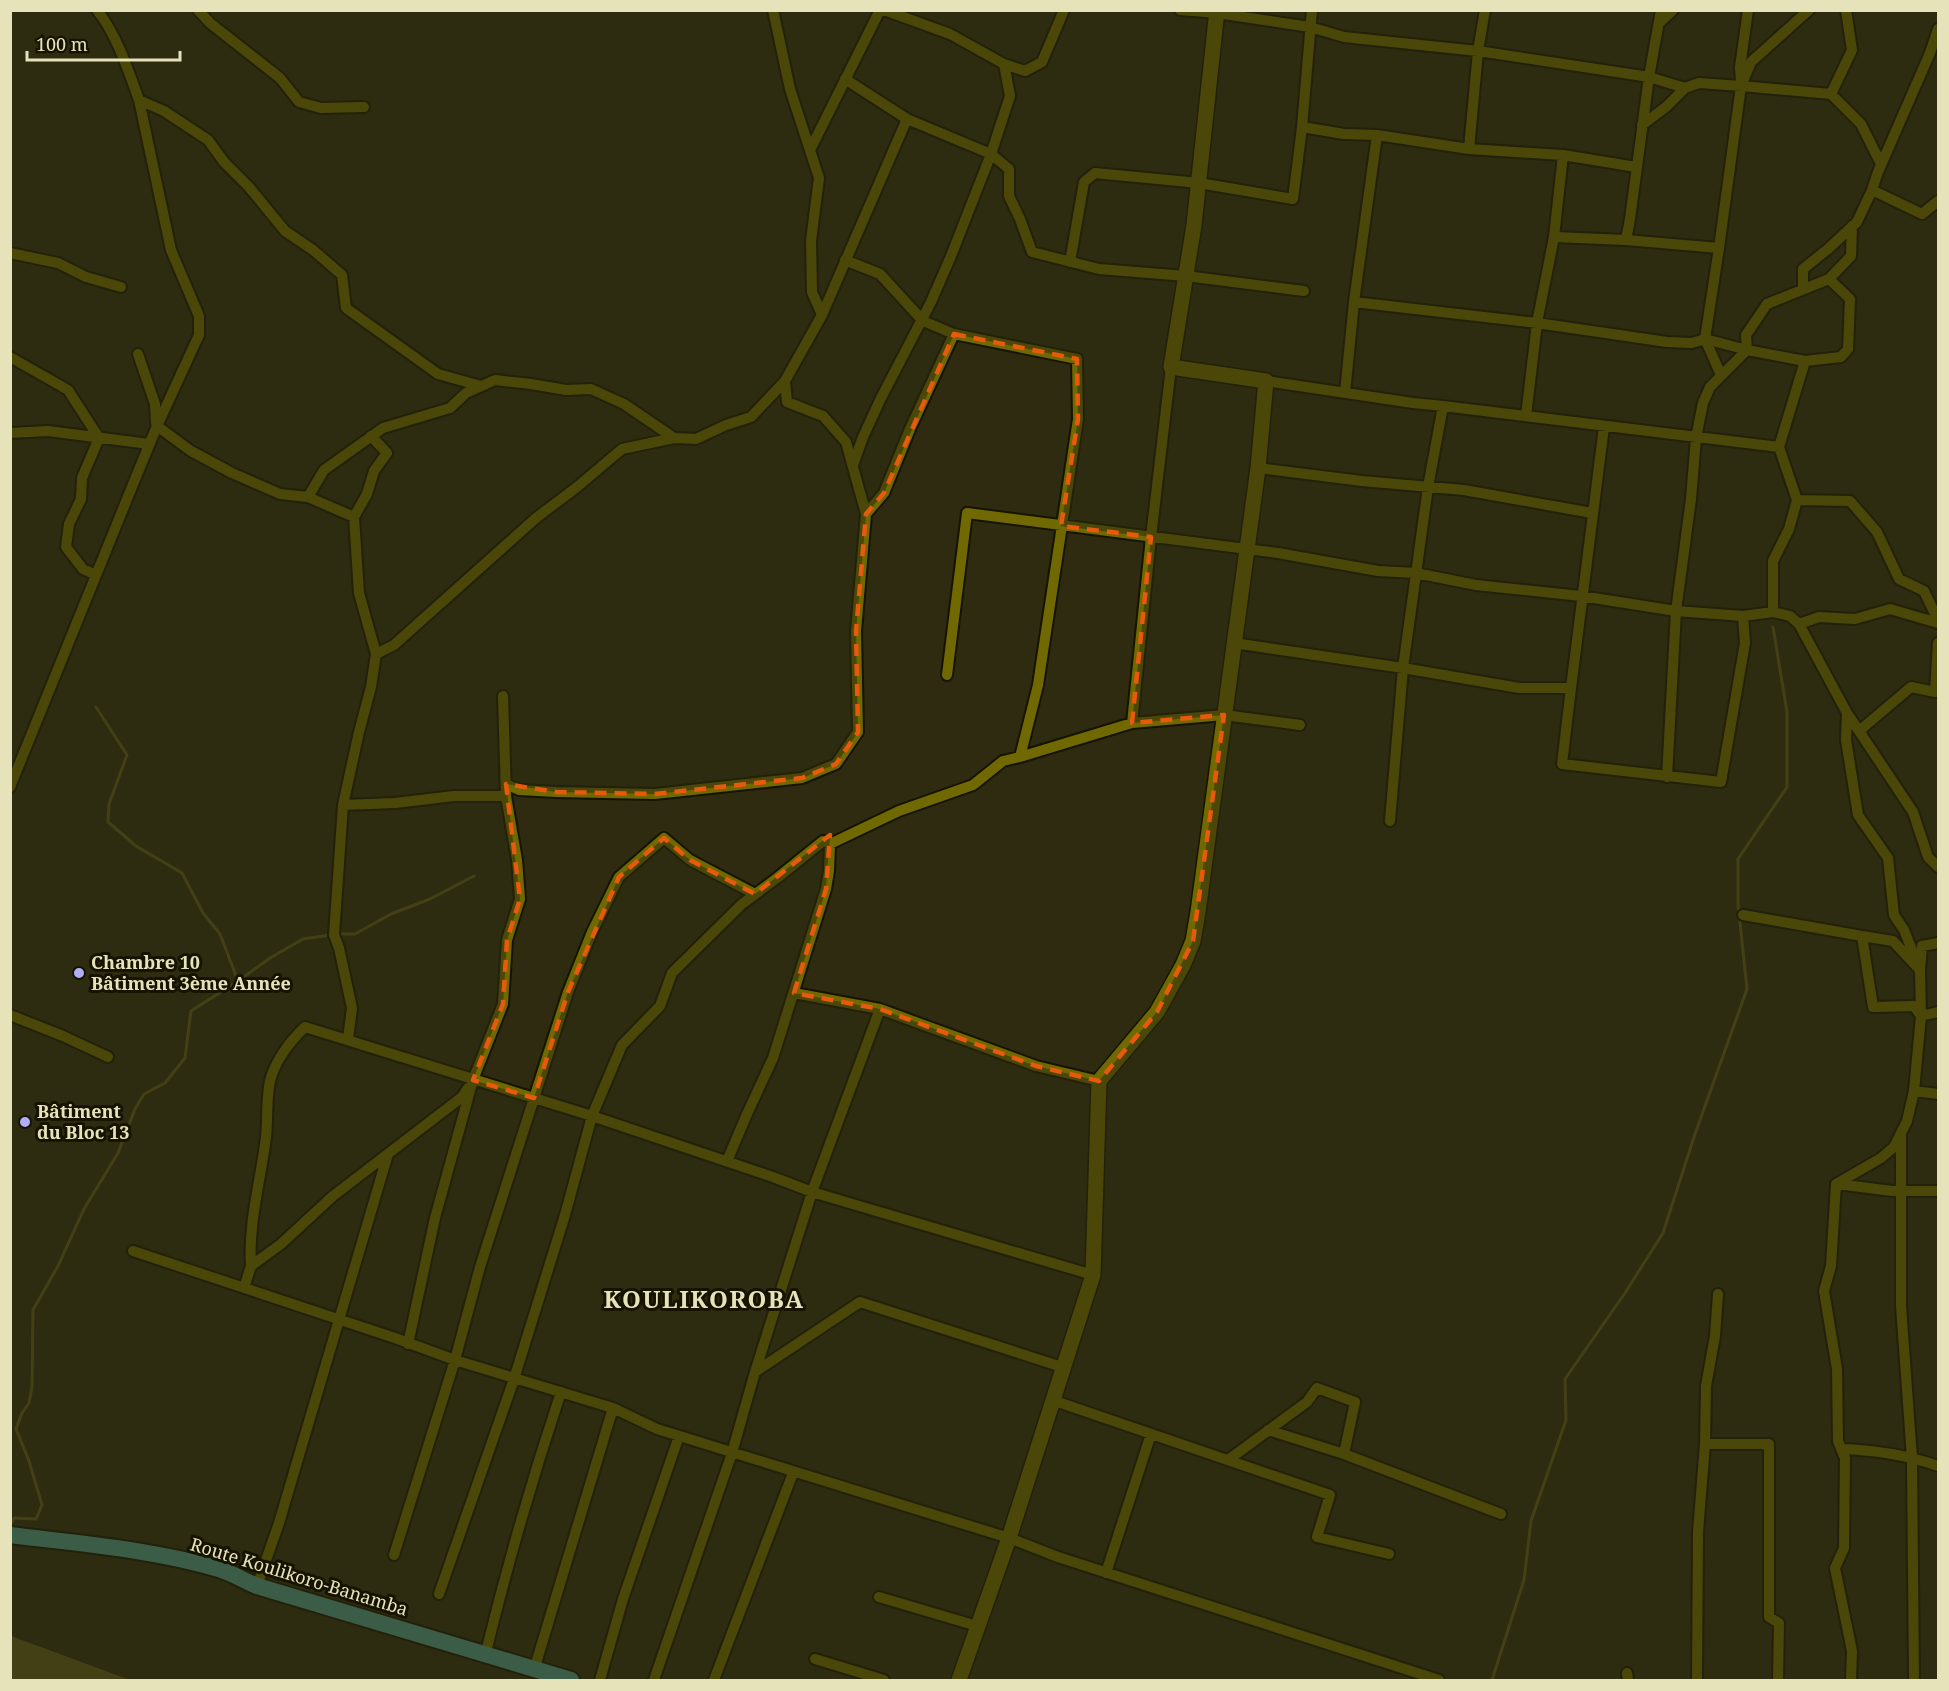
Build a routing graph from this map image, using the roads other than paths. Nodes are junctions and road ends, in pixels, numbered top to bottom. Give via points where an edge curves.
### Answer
1 (97, 10) edge
2 (198, 10) edge
3 (773, 10) edge
4 (882, 10) edge
5 (1064, 10) edge
6 (1180, 10) edge
7 (1312, 10) edge
8 (1485, 10) edge
9 (1673, 10) edge
10 (1748, 10) edge
11 (1809, 10) edge
12 (1846, 10) edge
13 (1217, 12) edge
14 (1660, 16) edge
15 (1310, 27) junction
16 (1938, 28) edge
17 (1478, 51) junction
18 (1004, 64) junction
19 (1649, 77) junction
20 (845, 79) junction
21 (1741, 86) junction
22 (1685, 88) junction
23 (1831, 94) junction
24 (139, 99) junction
25 (364, 107) dead end
26 (907, 119) junction
27 (1642, 125) junction
28 (1302, 127) junction
29 (1377, 135) junction
30 (1469, 149) junction
31 (810, 150) junction
32 (991, 153) junction
33 (1563, 154) junction
34 (1881, 164) junction
35 (1636, 167) junction
36 (1199, 183) junction
37 (1872, 190) junction
38 (1938, 201) edge
39 (1852, 226) junction
40 (1554, 237) junction
41 (1626, 240) junction
42 (1719, 248) junction
43 (10, 253) edge
44 (846, 260) junction
45 (1070, 262) junction
46 (1186, 276) junction
47 (1829, 279) junction
48 (121, 287) dead end
49 (1803, 289) junction
50 (1304, 291) dead end
51 (1354, 302) junction
52 (822, 315) junction
53 (923, 321) junction
54 (1537, 322) junction
55 (954, 334) junction
56 (1705, 339) junction
57 (1747, 350) junction
58 (138, 354) dead end
59 (10, 357) edge
60 (1804, 361) junction
61 (1171, 368) junction
62 (1721, 375) junction
63 (784, 381) junction
64 (1266, 381) junction
65 (481, 386) junction
66 (1345, 393) junction
67 (1443, 405) junction
68 (1526, 416) junction
69 (157, 426) junction
70 (1604, 427) junction
71 (10, 434) edge
72 (371, 436) junction
73 (99, 438) junction
74 (674, 438) junction
75 (1696, 438) junction
76 (149, 444) junction
77 (1779, 447) junction
78 (853, 465) junction
79 (1258, 468) junction
80 (1428, 487) junction
81 (308, 497) junction
82 (1797, 500) junction
83 (1592, 513) junction
84 (866, 514) junction
85 (354, 517) junction
86 (1061, 526) junction
87 (1151, 537) junction
88 (1247, 550) junction
89 (1416, 573) junction
90 (96, 575) junction
91 (1581, 596) junction
92 (1676, 611) junction
93 (1773, 612) junction
94 (1743, 616) junction
95 (1938, 622) edge
96 (1799, 624) junction
97 (1234, 643) junction
98 (1938, 643) edge
99 (376, 654) junction
100 (1403, 668) junction
101 (947, 675) dead end
102 (1571, 688) junction
103 (1937, 694) edge
104 (503, 696) dead end
105 (1847, 713) junction
106 (1224, 715) junction
107 (1132, 723) junction
108 (1300, 725) dead end
109 (1859, 731) junction
110 (1020, 757) junction
111 (1667, 777) junction
112 (10, 788) edge
113 (506, 790) junction
114 (343, 805) junction
115 (1390, 821) dead end
116 (830, 844) junction
117 (1938, 867) edge
118 (755, 894) junction
119 (1743, 915) dead end
120 (1862, 936) junction
121 (1938, 943) edge
122 (1920, 970) junction
123 (794, 993) junction
124 (880, 1009) junction
125 (1938, 1012) edge
126 (10, 1016) edge
127 (1921, 1016) junction
128 (348, 1040) junction
129 (108, 1057) dead end
130 (473, 1080) junction
131 (1099, 1081) junction
132 (1914, 1091) junction
133 (1938, 1094) edge
134 (534, 1098) junction
135 (592, 1116) junction
136 (1901, 1132) junction
137 (388, 1154) junction
138 (727, 1161) junction
139 (1836, 1184) junction
140 (1901, 1191) junction
141 (1938, 1191) edge
142 (812, 1192) junction
143 (134, 1251) dead end
144 (251, 1266) junction
145 (1093, 1275) junction
146 (244, 1288) junction
147 (1718, 1294) dead end
148 (340, 1320) junction
149 (408, 1344) junction
150 (455, 1360) junction
151 (1062, 1367) junction
152 (755, 1372) junction
153 (514, 1379) junction
154 (561, 1392) junction
155 (1052, 1400) junction
156 (613, 1408) junction
157 (1268, 1430) junction
158 (1151, 1434) junction
159 (679, 1436) junction
160 (1705, 1444) junction
161 (1841, 1449) junction
162 (732, 1453) junction
163 (1344, 1455) junction
164 (1912, 1458) junction
165 (1228, 1460) junction
166 (1938, 1466) edge
167 (793, 1473) junction
168 (1501, 1514) dead end
169 (16, 1535) edge
170 (1009, 1538) junction
171 (1389, 1554) dead end
172 (394, 1555) dead end
173 (1106, 1573) junction
174 (257, 1586) junction
175 (439, 1594) dead end
176 (879, 1597) dead end
177 (977, 1626) junction
178 (485, 1656) junction
179 (815, 1659) dead end
180 (534, 1670) junction
181 (571, 1680) edge
182 (600, 1680) edge
183 (654, 1680) edge
184 (714, 1680) edge
185 (884, 1680) edge
186 (959, 1680) edge
187 (1439, 1680) edge
188 (1697, 1680) edge
189 (1778, 1680) edge
190 (1851, 1680) edge
191 (1914, 1680) edge

1 - 24 street via 120,51
2 - 25 street via 279,78 298,102 321,108
3 - 31 street via 790,89
4 - 18 street via 950,34
4 - 20 street
5 - 18 street via 1042,62 1025,71
6 - 13 street
7 - 15 street
8 - 17 street
9 - 14 street
10 - 21 street
11 - 21 street via 1751,62
12 - 23 street via 1852,50
13 - 15 street
13 - 36 street
14 - 19 street
15 - 17 street via 1344,37
15 - 28 street
16 - 34 street
17 - 19 street
17 - 30 street
18 - 32 street via 1010,96
19 - 22 street
19 - 27 street
20 - 26 street
20 - 31 street
21 - 22 street via 1699,83
21 - 23 street
21 - 42 street
22 - 27 street
23 - 34 street via 1861,124
24 - 65 street via 208,140 285,231 342,275 346,308 438,374
24 - 69 street via 171,250 199,316 200,335
26 - 32 street
26 - 44 street
27 - 35 street
28 - 29 street
28 - 36 street via 1293,199
29 - 30 street
29 - 51 street
30 - 33 street
31 - 52 street via 819,178 811,241 812,292
32 - 45 street via 1009,169 1009,196 1032,252
32 - 53 street
33 - 35 street
33 - 40 street
34 - 37 street
35 - 41 street
36 - 45 street via 1095,173 1084,182
36 - 46 street
37 - 38 street via 1922,214
37 - 39 street
39 - 47 street via 1851,256
39 - 49 street via 1803,269
40 - 41 street
40 - 54 street
41 - 42 street
42 - 56 street
43 - 48 street via 58,263 86,277
44 - 52 street
44 - 53 street via 880,274
45 - 46 street via 1099,269
46 - 50 street
46 - 61 street
47 - 49 street
47 - 60 street via 1850,298 1848,349 1841,357
49 - 57 street via 1767,304 1746,335
51 - 54 street
51 - 66 street
52 - 63 street
53 - 55 street
53 - 78 street via 881,398
54 - 56 street via 1667,342
54 - 68 street
55 - 84 street via 884,493
55 - 86 street via 1077,359 1078,419
56 - 57 street
56 - 62 street
57 - 60 street
57 - 62 street
58 - 69 street via 156,404
59 - 73 street via 68,390
60 - 77 street
61 - 64 street
61 - 87 street
62 - 75 street via 1703,403
63 - 74 street via 751,417 696,439
63 - 78 street via 787,402 823,416 846,442
64 - 66 street
64 - 79 street
65 - 72 street via 450,408 383,428
65 - 74 street via 495,380 591,390 624,404
66 - 67 street
67 - 68 street
67 - 80 street
68 - 70 street
69 - 76 street
69 - 81 street via 191,451 232,473 280,494
70 - 75 street
70 - 83 street
71 - 73 street via 48,431
72 - 81 street via 324,470
72 - 85 street via 387,453 374,471
73 - 76 street
73 - 90 street via 82,478 81,499 69,524 66,547 83,569
74 - 99 street via 622,449 536,518 394,645
75 - 77 street
75 - 92 street
76 - 90 street
77 - 82 street
78 - 84 street
79 - 80 street
79 - 88 street
80 - 83 street
80 - 89 street
81 - 85 street
82 - 93 street via 1789,529 1773,561
82 - 95 street via 1850,501 1877,532 1899,579 1924,591
83 - 91 street
84 - 113 street via 856,631 858,732 836,764 802,778 655,794
85 - 99 street via 359,593
86 - 87 street
86 - 101 street via 967,513
86 - 110 street via 1038,685
87 - 88 street
87 - 107 street
88 - 89 street via 1378,571
88 - 97 street
89 - 91 street via 1476,585
89 - 100 street
90 - 112 street
91 - 92 street
91 - 102 street
92 - 94 street
92 - 111 street
93 - 94 street
93 - 96 street via 1790,616
94 - 111 street via 1745,643 1721,782
95 - 96 street via 1890,609 1855,620 1819,617
96 - 105 street
97 - 100 street
97 - 106 street
98 - 103 street
99 - 114 street
100 - 102 street via 1519,688
100 - 115 street
102 - 111 street via 1562,764
103 - 109 street via 1911,687
104 - 113 street
105 - 109 street
105 - 122 street via 1846,740 1858,815 1888,858 1894,915
106 - 107 street
106 - 108 street
106 - 131 street via 1193,941 1157,1012
107 - 110 street
109 - 117 street via 1913,812 1928,857
110 - 116 street via 1003,760 973,785 899,811
113 - 114 street
113 - 130 street via 520,899 507,940 503,1004
114 - 128 street via 334,934 352,1008
116 - 118 street via 823,841
116 - 123 street via 826,889
118 - 134 street via 690,860 664,838 619,876 568,992
118 - 135 street via 672,973 660,1006 622,1045
119 - 120 street
120 - 122 street via 1893,940
120 - 127 street via 1873,1007 1914,1006
121 - 122 street via 1922,946
122 - 127 street
123 - 124 street
123 - 138 street via 773,1058
124 - 131 street via 1036,1066
124 - 142 street
125 - 127 street
126 - 129 street
127 - 132 street
128 - 130 street
128 - 144 street via 304,1027 291,1039 274,1071
130 - 134 street
130 - 137 street via 462,1098
130 - 149 street via 435,1218
131 - 145 street
132 - 133 street
132 - 136 street
134 - 135 street
134 - 150 street
135 - 138 street
135 - 153 street via 566,1215
136 - 139 street via 1894,1147 1881,1158
136 - 140 street
137 - 144 street
137 - 148 street
138 - 142 street
139 - 140 street
139 - 161 street via 1831,1266 1824,1291 1837,1369
140 - 141 street
140 - 164 street via 1901,1305
142 - 145 street
142 - 152 street
143 - 146 street
144 - 146 street
145 - 151 street
146 - 148 street
147 - 160 street via 1706,1386
148 - 149 street
148 - 174 street
149 - 150 street
150 - 153 street
150 - 172 street
151 - 152 street via 860,1302
151 - 155 street
152 - 162 street
153 - 154 street
153 - 175 street
154 - 156 street
154 - 178 street via 533,1476
155 - 158 street
155 - 170 street
156 - 159 street
156 - 180 street
157 - 163 street
157 - 163 street via 1307,1402 1317,1388 1355,1402
157 - 165 street
158 - 165 street
158 - 173 street
159 - 162 street
159 - 182 street via 623,1599
160 - 188 street via 1698,1533
160 - 189 street via 1769,1444 1769,1617 1779,1623
161 - 164 street via 1873,1450
161 - 190 street via 1845,1458 1844,1548 1835,1568 1852,1651
162 - 167 street
162 - 183 street
163 - 168 street
164 - 166 street
164 - 191 street
165 - 171 street via 1330,1495 1317,1537
167 - 170 street
167 - 184 street
169 - 174 main road, Route Koulikoro-Banamba via 159,1554 221,1570
170 - 173 street
170 - 177 street
173 - 187 street
174 - 178 main road, Route Koulikoro-Banamba
176 - 177 street
177 - 186 street
178 - 180 main road, Route Koulikoro-Banamba
179 - 185 street
180 - 181 main road, Route Koulikoro-Banamba

